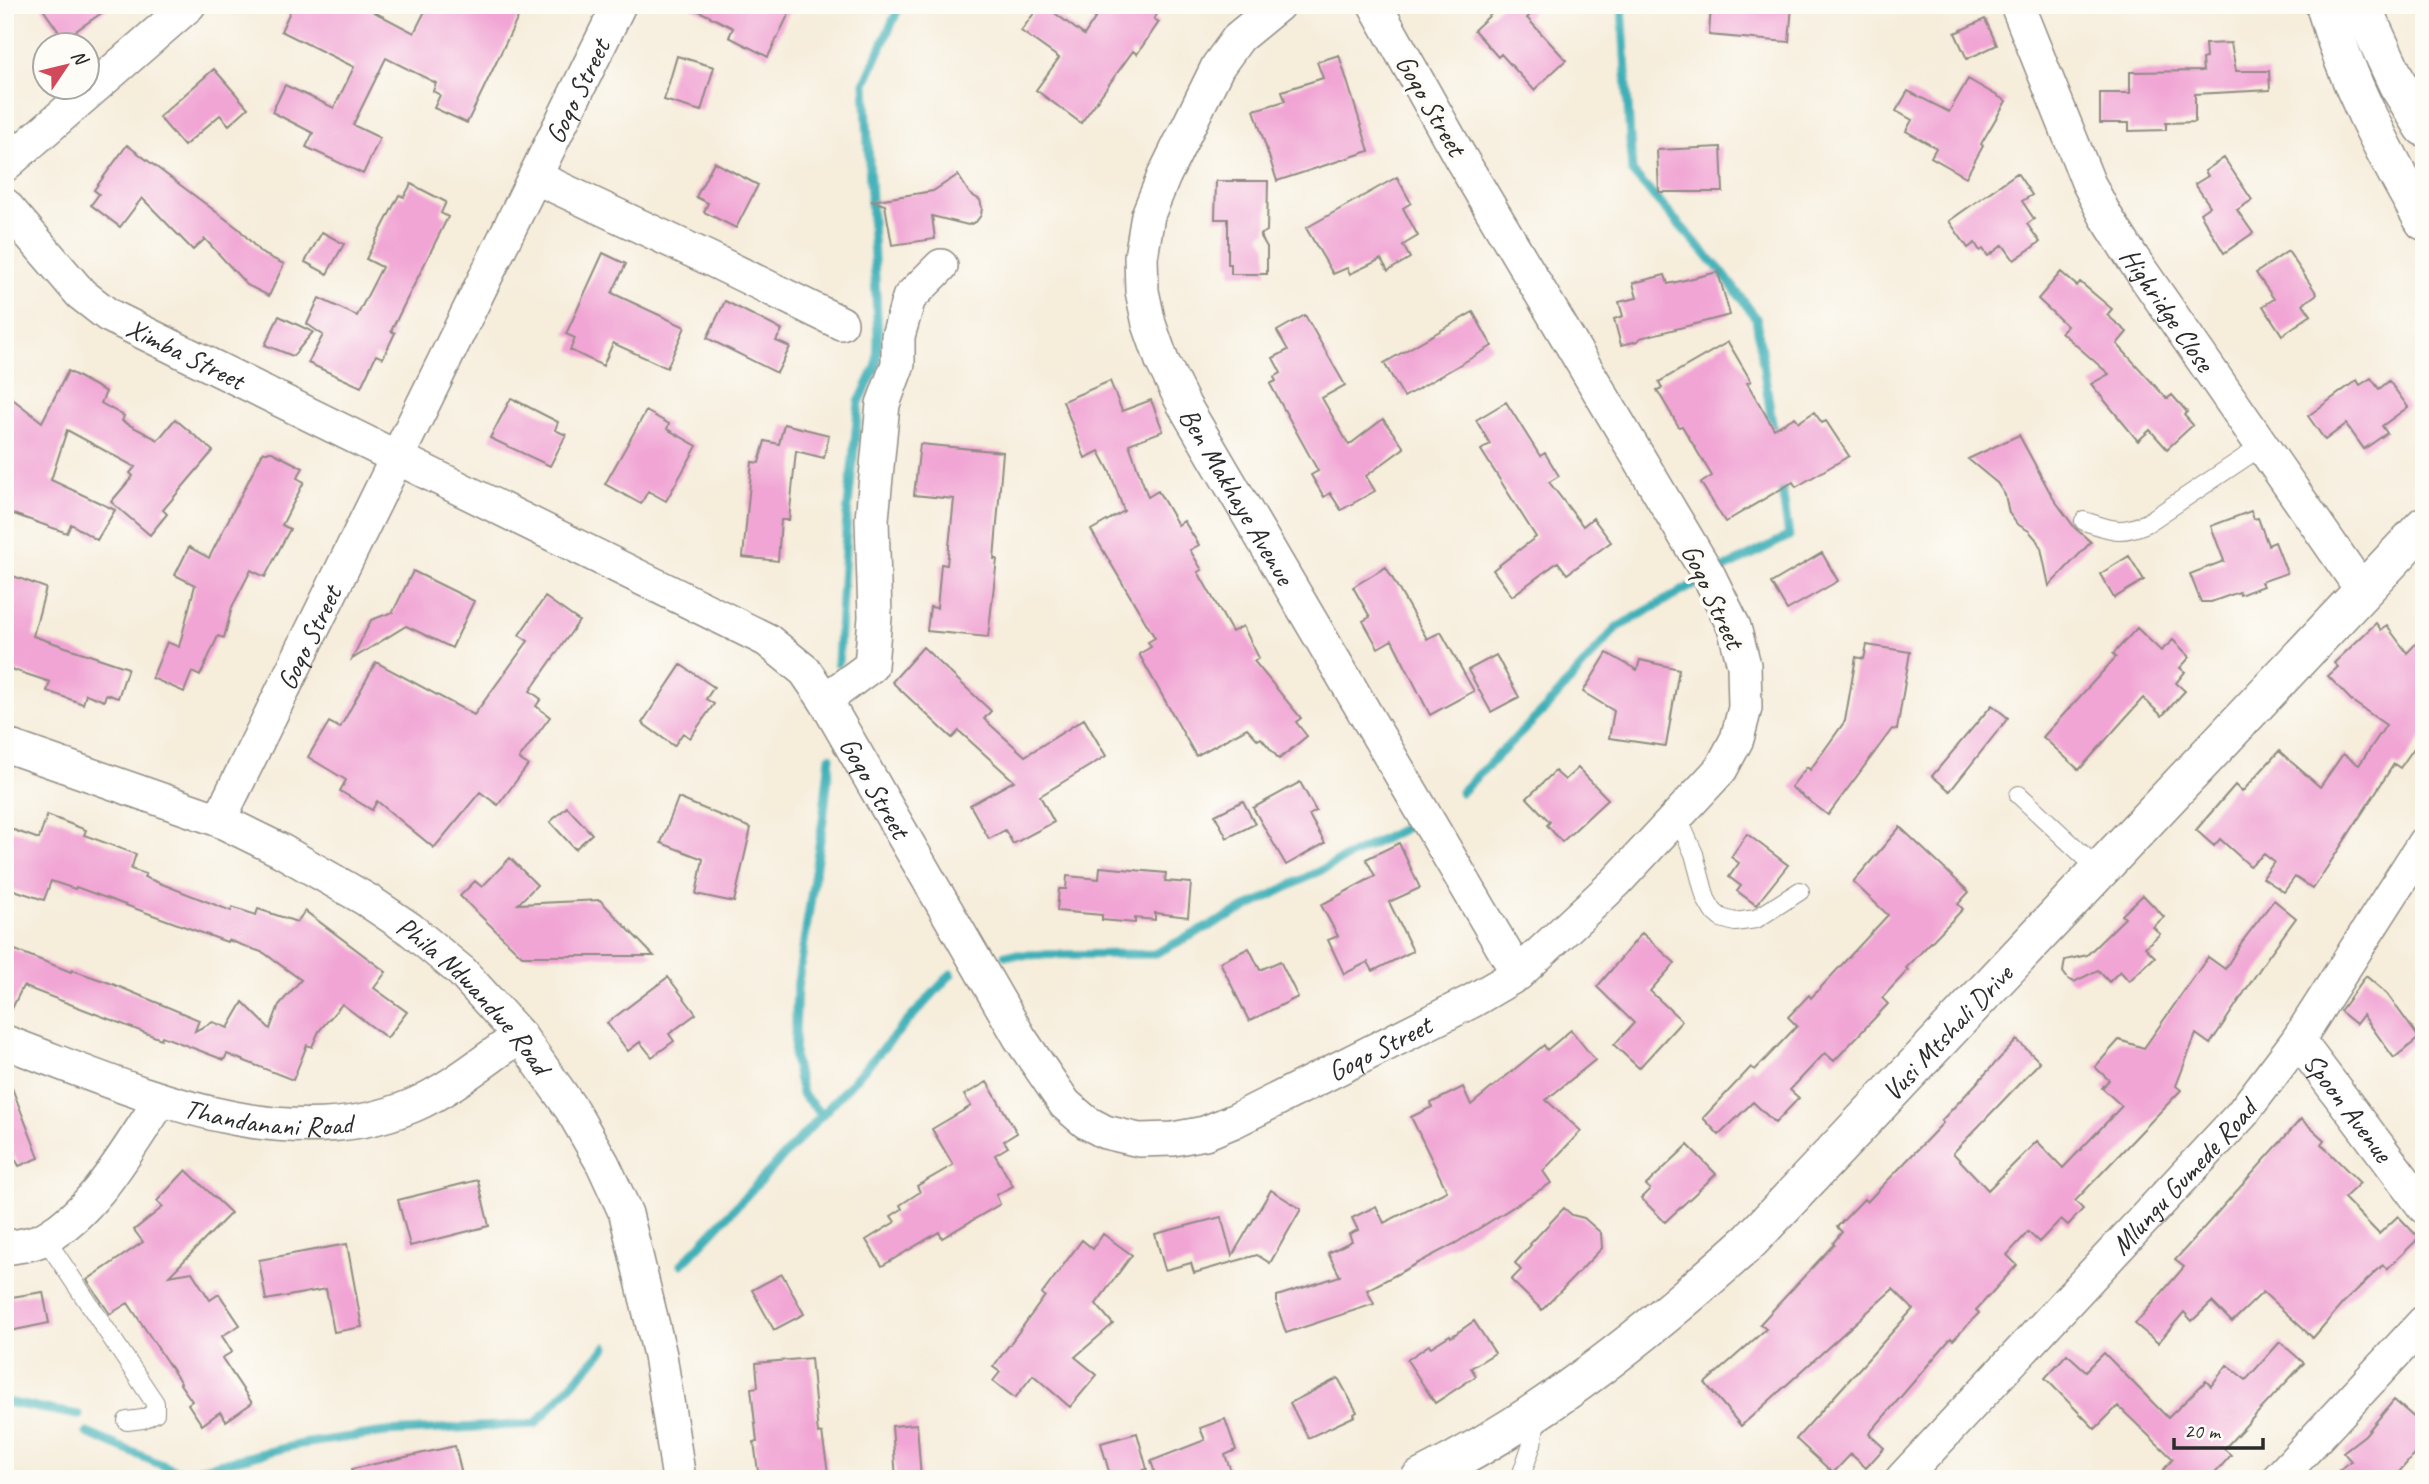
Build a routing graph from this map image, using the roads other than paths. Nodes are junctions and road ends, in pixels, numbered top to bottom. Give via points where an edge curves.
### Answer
1 (189, 5) edge
2 (619, 5) edge
3 (1278, 5) edge
4 (1375, 5) edge
5 (2017, 5) edge
6 (2325, 5) edge
7 (2361, 5) edge
8 (2424, 127) edge
9 (5, 165) edge
10 (535, 177) junction
11 (5, 205) edge
12 (2424, 221) edge
13 (940, 266) dead end
14 (841, 323) dead end
15 (2262, 446) junction
16 (398, 457) junction
17 (2084, 521) dead end
18 (2424, 526) edge
19 (2362, 590) junction
20 (825, 700) junction
21 (5, 745) edge
22 (2019, 796) dead end
23 (1677, 816) junction
24 (219, 820) junction
25 (2424, 843) edge
26 (2099, 870) junction
27 (1800, 891) dead end
28 (1518, 974) junction
29 (520, 1036) junction
30 (2298, 1041) junction
31 (5, 1042) edge
32 (161, 1100) junction
33 (2424, 1207) edge
34 (45, 1238) junction
35 (5, 1248) edge
36 (2424, 1322) edge
37 (1537, 1410) junction
38 (127, 1421) dead end
39 (680, 1479) edge
40 (1420, 1479) edge
41 (1520, 1479) edge
42 (1902, 1479) edge
43 (2277, 1479) edge

1 - 9 street
2 - 10 street, Goqo Street
3 - 28 street, Ben Makhaye Avenue via 1239,37 1218,66 1164,176 1149,215 1141,257 1149,324 1161,361 1184,405
4 - 23 street, Goqo Street via 1709,576 1734,627 1744,665 1745,708 1737,739 1721,769
5 - 15 street, Highridge Close via 2105,215
6 - 12 street via 2364,110
7 - 8 street via 2398,85
10 - 14 street, Goqo Street
10 - 16 street, Goqo Street
11 - 16 street, Ximba Street via 80,294 108,315
13 - 20 street via 909,298 898,335 898,364 883,404 872,519 876,617 870,666
15 - 17 lane via 2140,526 2117,532
15 - 19 street, Highridge Close
16 - 20 street, Goqo Street via 767,640 805,671
16 - 24 street, Goqo Street
18 - 19 street, Vusi Mtshali Drive
19 - 26 street, Vusi Mtshali Drive
20 - 28 street, Goqo Street via 1043,1074 1065,1104 1105,1132 1139,1140 1205,1132 1302,1088
21 - 24 street, Phila Ndwandwe Road
22 - 26 lane
23 - 27 lane via 1694,854 1706,899 1721,918 1735,922 1756,919
23 - 28 street, Goqo Street via 1587,911
24 - 29 street, Phila Ndwandwe Road via 323,873 410,929 462,972
25 - 30 street, Mlungu Gumede Road
26 - 37 street, Vusi Mtshali Drive via 1750,1241 1640,1337
29 - 32 street, Thandanani Road via 414,1105 345,1125 276,1124
29 - 39 street, Phila Ndwandwe Road via 579,1121 625,1214 660,1355
30 - 33 street, Spoon Avenue
30 - 42 street, Mlungu Gumede Road via 2241,1115
31 - 32 street, Thandanani Road
32 - 34 street via 91,1201
34 - 35 street
34 - 38 lane via 155,1403 155,1413
36 - 43 street
37 - 40 street, Vusi Mtshali Drive
37 - 41 lane

